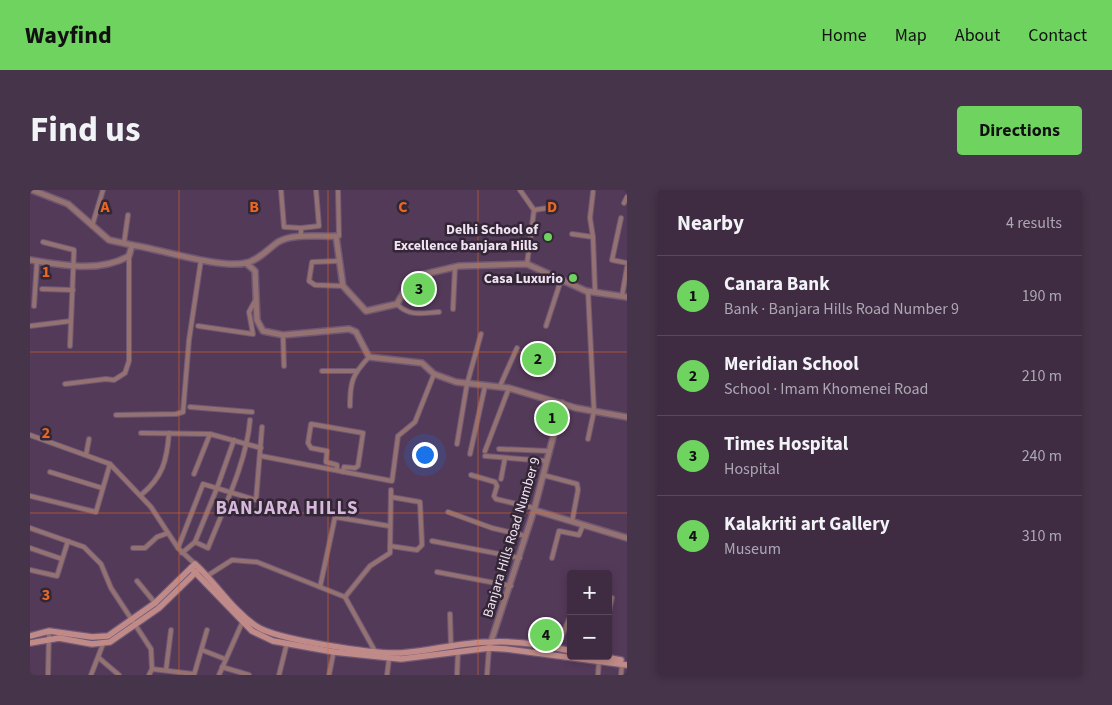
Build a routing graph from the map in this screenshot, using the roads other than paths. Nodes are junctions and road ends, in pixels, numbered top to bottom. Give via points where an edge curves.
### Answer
1 (32, 190) edge
2 (103, 190) edge
3 (281, 190) edge
4 (316, 190) edge
5 (338, 190) edge
6 (520, 190) edge
7 (593, 192) dead end
8 (627, 197) edge
9 (624, 203) dead end
10 (554, 207) dead end
11 (534, 210) junction
12 (128, 215) dead end
13 (621, 218) dead end
14 (92, 226) junction
15 (301, 228) junction
16 (572, 234) dead end
17 (338, 236) dead end
18 (302, 237) junction
19 (593, 238) junction
20 (44, 242) dead end
21 (124, 243) junction
22 (132, 245) junction
23 (129, 256) junction
24 (30, 260) edge
25 (201, 260) junction
26 (37, 261) junction
27 (339, 262) junction
28 (246, 263) junction
29 (527, 264) junction
30 (627, 265) edge
31 (74, 267) junction
32 (455, 267) junction
33 (561, 280) junction
34 (342, 286) junction
35 (42, 289) dead end
36 (73, 290) junction
37 (588, 291) junction
38 (595, 291) junction
39 (624, 297) edge
40 (256, 301) junction
41 (397, 304) junction
42 (34, 306) dead end
43 (453, 309) dead end
44 (439, 312) dead end
45 (72, 321) junction
46 (30, 326) edge
47 (198, 326) dead end
48 (546, 326) dead end
49 (481, 334) dead end
50 (284, 335) junction
51 (70, 346) dead end
52 (517, 348) dead end
53 (369, 357) junction
54 (284, 366) dead end
55 (322, 371) dead end
56 (356, 371) junction
57 (434, 374) junction
58 (65, 384) dead end
59 (467, 384) junction
60 (485, 386) junction
61 (500, 386) junction
62 (509, 388) junction
63 (562, 403) junction
64 (350, 406) dead end
65 (190, 407) dead end
66 (594, 411) junction
67 (252, 412) dead end
68 (116, 415) dead end
69 (627, 417) edge
70 (250, 420) dead end
71 (262, 427) dead end
72 (141, 433) dead end
73 (169, 433) junction
74 (210, 434) junction
75 (30, 435) edge
76 (588, 439) dead end
77 (89, 440) dead end
78 (234, 440) junction
79 (246, 444) junction
80 (457, 444) dead end
81 (261, 448) junction
82 (499, 449) dead end
83 (485, 451) dead end
84 (549, 451) junction
85 (470, 454) dead end
86 (86, 455) junction
87 (261, 456) junction
88 (485, 456) dead end
89 (504, 458) junction
90 (546, 461) junction
91 (110, 464) junction
92 (337, 470) junction
93 (50, 472) dead end
94 (343, 472) junction
95 (194, 474) dead end
96 (543, 475) junction
97 (472, 476) dead end
98 (501, 479) dead end
99 (102, 488) junction
100 (217, 488) junction
101 (391, 490) dead end
102 (231, 492) junction
103 (141, 495) junction
104 (30, 496) edge
105 (391, 496) junction
106 (534, 509) junction
107 (448, 512) dead end
108 (572, 522) junction
109 (584, 525) junction
110 (390, 526) junction
111 (30, 528) edge
112 (168, 533) junction
113 (526, 536) junction
114 (627, 538) edge
115 (68, 541) junction
116 (432, 541) dead end
117 (195, 542) junction
118 (390, 546) junction
119 (30, 548) edge
120 (132, 548) dead end
121 (178, 548) junction
122 (182, 553) junction
123 (62, 558) junction
124 (520, 558) junction
125 (552, 558) dead end
126 (195, 568) junction
127 (30, 570) edge
128 (437, 572) dead end
129 (208, 576) junction
130 (137, 581) dead end
131 (511, 586) junction
132 (320, 587) junction
133 (344, 597) junction
134 (157, 605) junction
135 (450, 614) dead end
136 (134, 622) junction
137 (242, 623) junction
138 (567, 624) edge
139 (170, 630) dead end
140 (207, 630) dead end
141 (49, 632) junction
142 (30, 636) edge
143 (49, 638) junction
144 (288, 640) junction
145 (30, 642) edge
146 (103, 644) junction
147 (489, 645) junction
148 (451, 647) junction
149 (557, 648) junction
150 (335, 649) junction
151 (202, 650) junction
152 (567, 650) edge
153 (376, 651) junction
154 (458, 652) junction
155 (567, 654) edge
156 (99, 658) junction
157 (376, 658) junction
158 (389, 658) junction
159 (225, 659) junction
160 (599, 660) edge
161 (610, 660) edge
162 (625, 664) edge
163 (222, 666) junction
164 (152, 669) junction
165 (166, 670) junction
166 (48, 675) edge
167 (91, 675) edge
168 (119, 675) edge
169 (149, 675) edge
170 (194, 675) edge
171 (219, 675) edge
172 (249, 675) edge
173 (279, 675) edge
174 (329, 675) edge
175 (387, 675) edge
176 (457, 675) edge
177 (487, 675) edge
178 (598, 675) edge
179 (621, 675) edge

1 - 14 street via 68,204
2 - 14 street
3 - 15 street via 284,227
4 - 15 street via 319,226
5 - 17 street
6 - 11 street
7 - 19 street via 590,218
8 - 9 street
10 - 11 street
11 - 29 street
12 - 21 street
13 - 30 street via 612,260
14 - 21 street via 109,240
15 - 18 street
16 - 19 street
18 - 27 street via 336,236
18 - 28 street via 280,241
19 - 38 street
20 - 31 street via 74,250
21 - 22 street
22 - 23 street
22 - 25 street
23 - 31 street via 118,262
23 - 58 street via 130,345 124,373 114,380
24 - 26 street
25 - 28 street
25 - 68 street via 189,340 183,412
26 - 31 street
26 - 42 street
27 - 34 street
27 - 34 street via 312,262 309,281 315,285
28 - 40 street via 255,271
29 - 32 street
29 - 33 street
30 - 39 street
31 - 36 street
32 - 41 street via 412,277
32 - 43 street
33 - 37 street
33 - 48 street
34 - 41 street via 366,311
35 - 36 street
36 - 45 street
37 - 38 street
37 - 66 street
38 - 39 street
40 - 47 street via 249,312 253,334
40 - 50 street via 257,320 263,331
41 - 44 street via 409,313
45 - 46 street
45 - 51 street
49 - 59 street
50 - 53 street via 349,329 356,332
50 - 54 street
52 - 61 street
53 - 56 street
53 - 57 street via 422,363
55 - 56 street
56 - 64 street via 350,385
57 - 59 street
57 - 94 street via 415,422 398,436 392,481
59 - 60 street
59 - 80 street
60 - 61 street
60 - 85 street
61 - 62 street
62 - 63 street
62 - 83 street
63 - 66 street
63 - 84 street, Banjara Hills Road Number 9
65 - 67 street
66 - 69 street
66 - 76 street
70 - 79 street
71 - 81 street
72 - 73 street
73 - 74 street
73 - 103 street via 168,457 163,470 157,481
74 - 78 street
74 - 95 street
75 - 86 street
77 - 86 street
78 - 79 street
78 - 100 street
79 - 81 street
79 - 102 street
81 - 87 street
82 - 84 street
84 - 90 street, Banjara Hills Road Number 9
86 - 91 street
87 - 92 street
87 - 102 street via 256,500
88 - 89 street
89 - 90 street
89 - 98 street
90 - 96 street, Banjara Hills Road Number 9
91 - 99 street
91 - 103 street
92 - 94 street
92 - 94 street via 337,466 326,462 327,451 311,448 308,443 311,424 363,433 358,466 344,467
93 - 99 street
96 - 106 street, Banjara Hills Road Number 9
96 - 108 street via 577,484
97 - 106 street via 495,482 496,499
99 - 104 street via 96,512
100 - 102 street
100 - 117 street
100 - 121 street via 203,484
101 - 105 street
102 - 117 street via 208,548
103 - 112 street
105 - 110 street
105 - 118 street via 419,500 422,545 417,550
106 - 108 street
106 - 113 street, Banjara Hills Road Number 9
107 - 113 street
108 - 109 street
109 - 114 street
109 - 125 street via 579,535 559,532
110 - 118 street
110 - 132 street via 335,517
111 - 115 street
112 - 120 street via 144,548
112 - 121 street
113 - 124 street, Banjara Hills Road Number 9
115 - 123 street
115 - 136 street via 84,547 101,564 111,588
116 - 124 street
117 - 122 street
118 - 133 street via 390,553 370,566
119 - 123 street
121 - 122 street
122 - 126 street
123 - 127 street via 57,576
124 - 131 street, Banjara Hills Road Number 9
126 - 129 main road
126 - 134 main road
126 - 137 main road
128 - 131 street
129 - 132 street via 227,562 248,561 266,564
129 - 144 main road via 256,626
130 - 134 street
131 - 147 street, Banjara Hills Road Number 9
132 - 133 street
133 - 153 street
134 - 136 main road
135 - 148 street
136 - 141 main road via 103,637
136 - 146 main road via 118,638
136 - 164 street via 151,649
137 - 144 main road via 262,637
137 - 159 street
138 - 149 street
139 - 165 street
140 - 151 street
141 - 142 main road
141 - 143 street
143 - 145 main road
143 - 146 main road
143 - 166 street
144 - 150 main road
144 - 173 street
146 - 156 street
147 - 148 main road
147 - 149 main road
147 - 154 main road
147 - 155 main road
147 - 177 street
148 - 153 main road via 400,653
149 - 152 main road
150 - 153 main road
150 - 157 main road
150 - 174 street
151 - 159 street
151 - 170 street
153 - 157 street
154 - 158 main road
154 - 176 street
156 - 167 street
156 - 168 street
157 - 158 main road
158 - 175 street
159 - 163 street
160 - 178 street
161 - 162 main road
162 - 179 street
163 - 171 street
163 - 172 street
164 - 165 street
164 - 169 street
165 - 170 street

